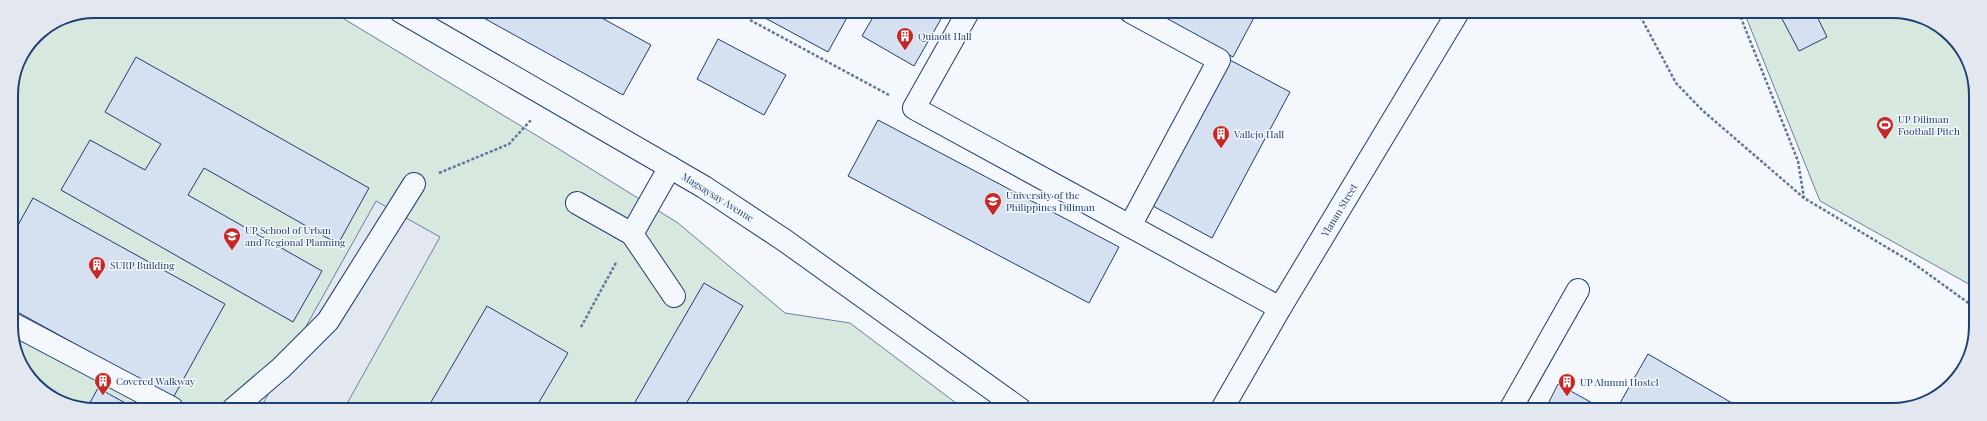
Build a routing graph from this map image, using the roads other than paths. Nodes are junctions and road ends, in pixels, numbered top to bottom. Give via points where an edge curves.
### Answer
1 (412, 18) edge
2 (965, 18) edge
3 (1143, 18) edge
4 (1454, 18) edge
5 (670, 167) junction
6 (414, 184) road end
7 (577, 203) dead end
8 (1130, 226) junction
9 (632, 234) junction
10 (1578, 290) dead end
11 (674, 296) dead end
12 (1280, 308) junction
13 (18, 327) edge
14 (163, 403) edge
15 (239, 403) edge
16 (1012, 403) edge
17 (1225, 403) edge
18 (1514, 403) edge

1 - 5 street, Magsaysay Avenue
2 - 8 street via 914,108
3 - 8 street via 1218,60
4 - 12 street, Ylanan Street
5 - 9 street
5 - 16 street, Magsaysay Avenue via 704,186 784,240
6 - 15 street via 328,321 281,368
7 - 9 street
8 - 12 street
9 - 11 street
10 - 18 street
12 - 17 street, Ylanan Street
13 - 14 street

